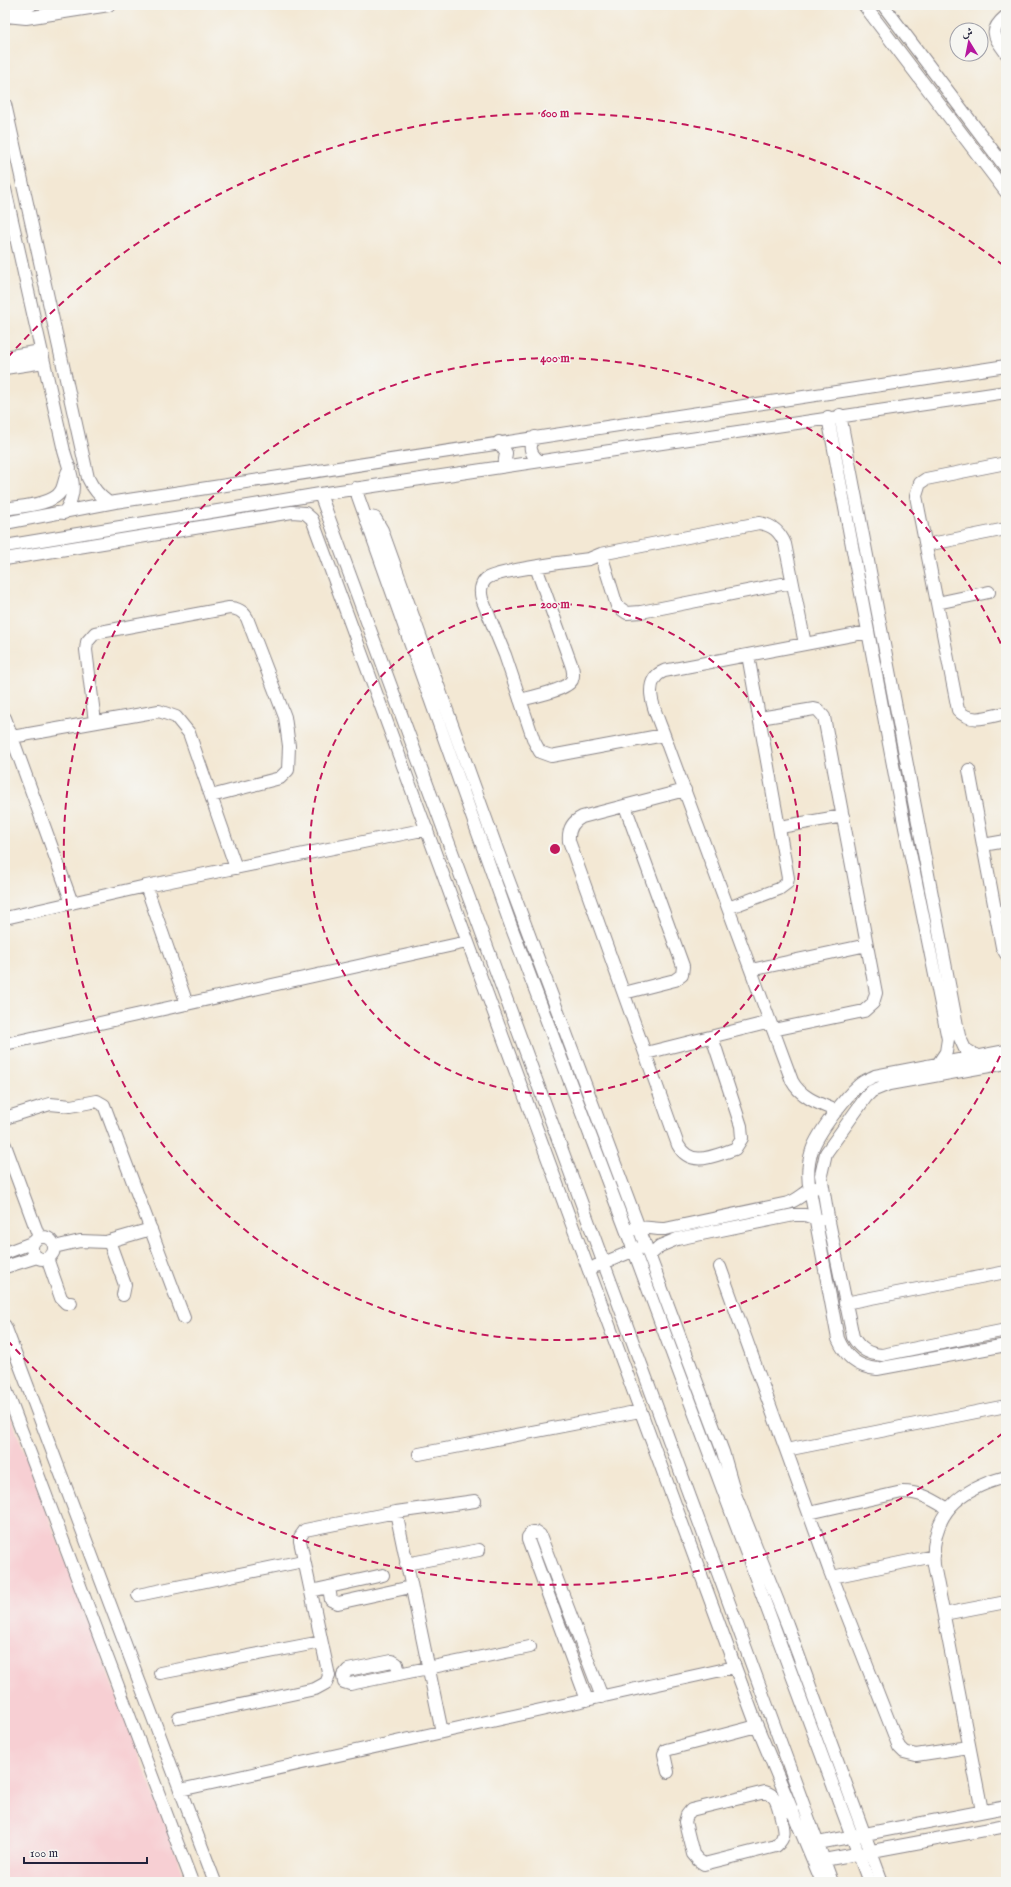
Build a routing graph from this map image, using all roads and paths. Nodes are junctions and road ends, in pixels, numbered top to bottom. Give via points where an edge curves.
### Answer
1 (28, 5) edge
2 (109, 5) edge
3 (864, 5) edge
4 (884, 5) edge
5 (1006, 16) edge
6 (5, 17) edge
7 (1006, 53) edge
8 (5, 104) edge
9 (8, 127) edge
10 (1006, 168) edge
11 (5, 189) edge
12 (1006, 192) edge
13 (42, 356) junction
14 (5, 357) edge
15 (1006, 366) edge
16 (5, 368) edge
17 (1006, 392) edge
18 (840, 415) junction
19 (828, 417) junction
20 (534, 437) junction
21 (499, 442) junction
22 (538, 460) junction
23 (1006, 463) edge
24 (85, 464) junction
25 (504, 466) junction
26 (69, 468) junction
27 (355, 488) junction
28 (320, 494) junction
29 (109, 503) junction
30 (5, 509) edge
31 (64, 513) junction
32 (365, 516) junction
33 (329, 518) junction
34 (5, 522) edge
35 (314, 523) junction
36 (1006, 529) edge
37 (926, 545) junction
38 (5, 546) edge
39 (601, 554) junction
40 (5, 559) edge
41 (536, 567) junction
42 (792, 582) junction
43 (989, 592) dead end
44 (937, 603) junction
45 (868, 632) junction
46 (805, 644) junction
47 (748, 655) junction
48 (520, 700) junction
49 (1006, 713) edge
50 (5, 718) edge
51 (760, 718) junction
52 (96, 722) junction
53 (664, 735) junction
54 (12, 737) junction
55 (969, 770) dead end
56 (685, 790) junction
57 (211, 796) junction
58 (625, 806) junction
59 (843, 816) junction
60 (780, 827) junction
61 (427, 829) junction
62 (1006, 841) edge
63 (983, 845) junction
64 (236, 868) junction
65 (146, 886) junction
66 (72, 903) junction
67 (728, 908) junction
68 (5, 918) edge
69 (467, 942) junction
70 (867, 945) junction
71 (1006, 954) edge
72 (751, 970) junction
73 (624, 993) junction
74 (187, 1004) junction
75 (771, 1026) junction
76 (712, 1037) junction
77 (5, 1044) edge
78 (1006, 1051) edge
79 (646, 1053) junction
80 (977, 1056) junction
81 (1006, 1063) edge
82 (938, 1064) junction
83 (837, 1111) junction
84 (5, 1118) edge
85 (5, 1145) edge
86 (810, 1190) junction
87 (823, 1191) junction
88 (828, 1217) junction
89 (815, 1220) junction
90 (640, 1226) junction
91 (151, 1230) junction
92 (627, 1231) junction
93 (36, 1240) junction
94 (109, 1241) junction
95 (54, 1247) junction
96 (648, 1250) junction
97 (634, 1251) junction
98 (5, 1253) edge
99 (42, 1258) junction
100 (604, 1263) junction
101 (5, 1267) edge
102 (720, 1267) dead end
103 (588, 1270) junction
104 (1006, 1272) edge
105 (123, 1295) dead end
106 (71, 1303) dead end
107 (846, 1303) junction
108 (184, 1318) dead end
109 (5, 1326) edge
110 (1006, 1330) edge
111 (963, 1339) junction
112 (1006, 1345) edge
113 (966, 1352) junction
114 (5, 1387) edge
115 (1006, 1406) edge
116 (640, 1411) junction
117 (786, 1450) junction
118 (420, 1454) dead end
119 (1006, 1477) edge
120 (475, 1501) dead end
121 (948, 1509) junction
122 (396, 1512) junction
123 (809, 1513) junction
124 (479, 1550) dead end
125 (934, 1556) junction
126 (303, 1561) junction
127 (406, 1564) junction
128 (832, 1577) junction
129 (329, 1587) junction
130 (411, 1587) junction
131 (310, 1591) junction
132 (381, 1593) junction
133 (138, 1595) dead end
134 (1006, 1604) edge
135 (944, 1614) junction
136 (576, 1627) junction
137 (562, 1632) junction
138 (120, 1634) junction
139 (101, 1641) junction
140 (321, 1642) junction
141 (530, 1647) dead end
142 (127, 1652) junction
143 (107, 1658) junction
144 (428, 1667) junction
145 (735, 1667) junction
146 (160, 1673) dead end
147 (399, 1673) dead end
148 (602, 1696) junction
149 (587, 1700) junction
150 (178, 1718) dead end
151 (757, 1726) junction
152 (442, 1732) junction
153 (969, 1747) junction
154 (668, 1772) dead end
155 (180, 1790) junction
156 (1006, 1807) edge
157 (793, 1810) junction
158 (982, 1811) junction
159 (780, 1813) junction
160 (1006, 1826) edge
161 (887, 1830) junction
162 (864, 1834) junction
163 (851, 1837) junction
164 (818, 1843) junction
165 (890, 1848) junction
166 (870, 1851) junction
167 (858, 1854) junction
168 (824, 1860) junction
169 (192, 1882) edge
170 (215, 1882) edge
171 (822, 1882) edge
172 (832, 1882) edge
173 (869, 1882) edge
174 (882, 1882) edge

1 - 6 street
2 - 6 street via 26,18
3 - 12 street
4 - 10 street
5 - 7 street via 996,25 994,31
8 - 9 street
9 - 24 street
11 - 13 street
13 - 14 street
13 - 16 street
13 - 26 street
15 - 20 street
17 - 18 street
18 - 19 street
18 - 80 street via 959,1036 965,1049
19 - 22 street
19 - 45 street
20 - 21 street
20 - 22 street via 530,449
21 - 25 street via 506,453
21 - 29 street
22 - 25 street
23 - 37 street via 932,477 920,483 916,496
24 - 26 street via 78,468
24 - 29 street via 93,488
25 - 27 street
26 - 30 street via 62,489 54,499
26 - 31 street via 74,485 73,495
27 - 28 street
27 - 32 street
28 - 33 street
28 - 38 street
29 - 31 street
31 - 34 street
32 - 90 street via 375,518 382,530 498,852
32 - 92 street via 511,926
33 - 35 street
33 - 100 street
35 - 40 street via 305,513 292,512
35 - 61 street
36 - 37 street
37 - 44 street
39 - 41 street
39 - 42 street via 618,606 627,613
39 - 42 street via 760,523 775,529 782,536
41 - 48 street via 573,675 572,680 564,687
41 - 48 street via 487,578 480,592
42 - 46 street
43 - 44 street
44 - 49 street via 958,710 963,716 976,719
45 - 46 street
45 - 82 street via 948,1039 946,1052
46 - 47 street
47 - 51 street
47 - 53 street via 659,673 652,683 651,696
48 - 53 street via 537,748 545,755
50 - 54 street
51 - 59 street via 810,709 822,713 827,727
51 - 60 street
52 - 54 street
52 - 57 street via 159,710 176,717 189,733
52 - 57 street via 86,650 89,638 95,633 229,608 243,612 285,717 289,746 288,770 280,778
53 - 56 street
54 - 66 street
55 - 63 street
56 - 58 street
56 - 67 street
57 - 64 street
58 - 73 street via 578,819 571,825 568,835 568,841
58 - 73 street via 683,966 682,975 675,980
59 - 60 street
59 - 70 street
60 - 67 street via 788,872 786,883 779,889
61 - 64 street
61 - 69 street
62 - 63 street
63 - 71 street via 1002,946
64 - 65 street
65 - 66 street
65 - 74 street
66 - 68 street
67 - 72 street
69 - 74 street
69 - 103 street
70 - 72 street
70 - 75 street via 876,993 869,1007 859,1012
72 - 75 street
73 - 79 street
74 - 77 street
75 - 76 street
75 - 83 street via 795,1087 804,1096
76 - 79 street
76 - 79 street via 741,1126 742,1138 735,1149 698,1160 686,1155 678,1145
78 - 80 street
80 - 82 street
81 - 87 street via 888,1084 872,1091 826,1153 821,1175
82 - 83 street via 868,1079 854,1090
83 - 86 street via 819,1136 812,1152 808,1173
84 - 91 street via 50,1104 70,1106 97,1101 102,1103
85 - 93 street
86 - 87 street
86 - 89 street
86 - 90 street via 788,1203 665,1229 656,1230
87 - 88 street
88 - 89 street
88 - 107 street
89 - 96 street via 805,1215 794,1215 677,1238
89 - 113 street via 838,1339 849,1358 858,1364 877,1369
90 - 92 street
90 - 96 street
91 - 94 street
91 - 108 street
92 - 97 street
93 - 95 street via 49,1238
93 - 98 street
93 - 99 street via 32,1248
94 - 95 street via 80,1241
94 - 105 street via 125,1285
95 - 99 street via 52,1254
96 - 97 street
96 - 162 street via 723,1452 737,1501 790,1631
97 - 100 street
97 - 163 street
99 - 101 street
99 - 106 street via 61,1298 66,1303
100 - 103 street
100 - 164 street
102 - 117 street
103 - 116 street
104 - 107 street
107 - 111 street via 853,1337 865,1351 873,1354 882,1355
109 - 138 street
110 - 111 street
111 - 113 street
112 - 113 street
114 - 139 street
115 - 117 street
116 - 118 street
116 - 145 street
117 - 123 street
119 - 121 street via 971,1489
120 - 122 street
121 - 123 street via 918,1493 902,1492
121 - 125 street via 937,1531
122 - 126 street via 305,1530 300,1536
122 - 127 street
123 - 128 street
124 - 127 street
125 - 128 street
125 - 135 street
126 - 131 street
126 - 133 street
127 - 130 street
128 - 153 street via 899,1747 904,1752 916,1755
129 - 131 street
129 - 132 street via 331,1600 338,1603
129 - 132 street via 380,1576
130 - 132 street
130 - 144 street
131 - 140 street
134 - 135 street
135 - 153 street
136 - 137 street
136 - 137 street via 540,1535 532,1532 528,1540
136 - 148 street
137 - 149 street
138 - 139 street via 110,1641
138 - 142 street
139 - 143 street
140 - 146 street
140 - 150 street via 329,1676 326,1683 321,1686
141 - 144 street
142 - 143 street via 118,1651
142 - 155 street
143 - 169 street
144 - 147 street
144 - 152 street
145 - 148 street
145 - 151 street
148 - 149 street
149 - 152 street
151 - 154 street via 666,1750 664,1754
151 - 157 street
152 - 155 street
153 - 158 street
155 - 170 street
156 - 158 street
157 - 159 street
157 - 171 street
158 - 161 street
159 - 159 street via 784,1835 776,1846 704,1864 693,1854 685,1822 691,1810 765,1792 775,1798
160 - 165 street
161 - 162 street
161 - 165 street
162 - 163 street
162 - 166 street
163 - 164 street
163 - 167 street
164 - 168 street
165 - 166 street
166 - 167 street
166 - 174 street
167 - 168 street
167 - 173 street
168 - 172 street

